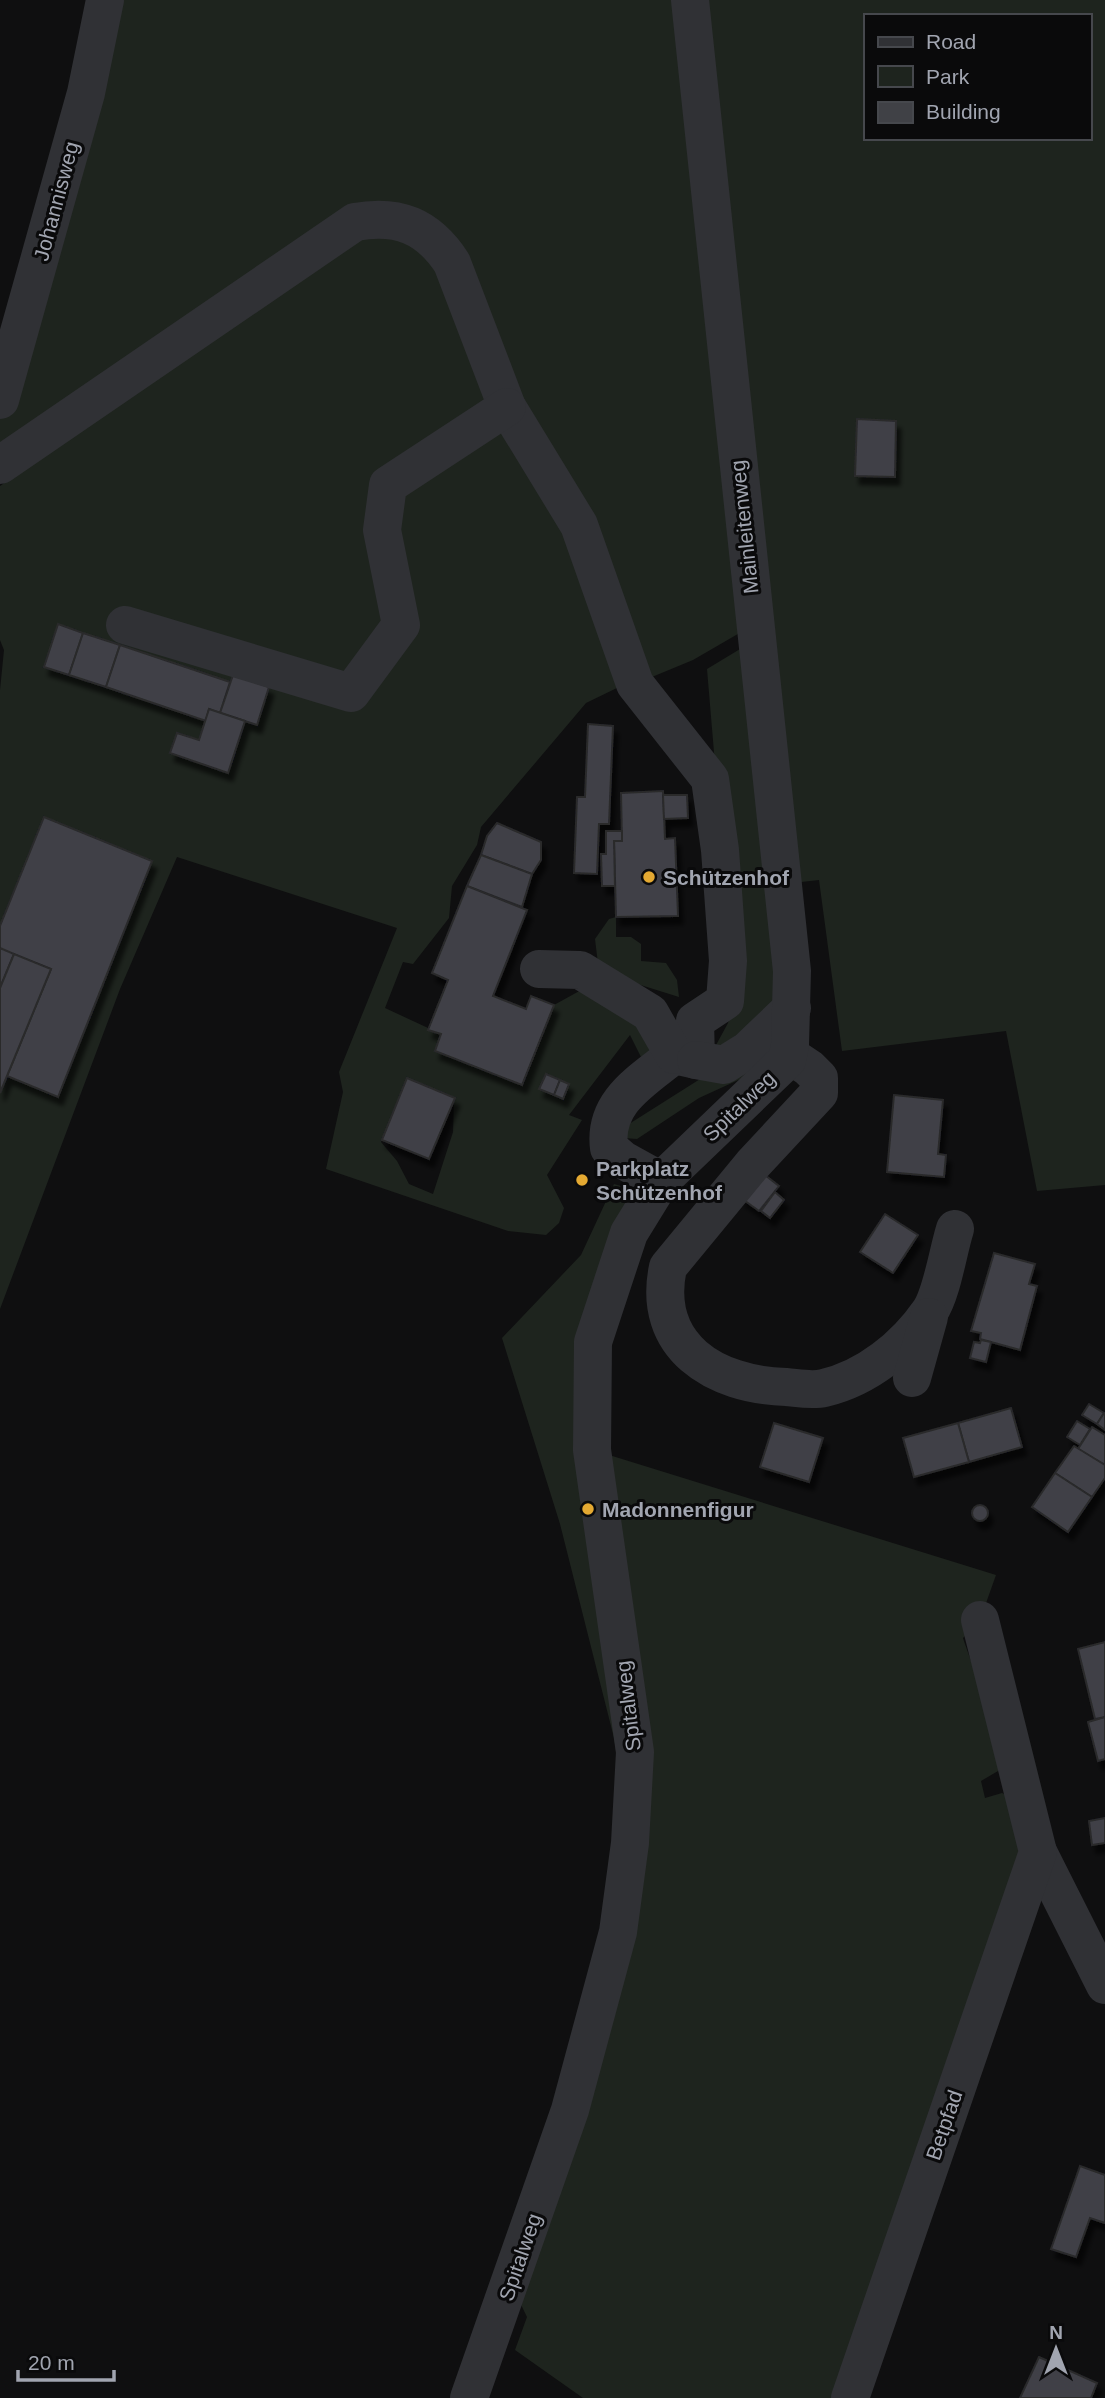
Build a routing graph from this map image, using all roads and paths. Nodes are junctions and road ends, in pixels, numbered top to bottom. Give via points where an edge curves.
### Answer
1 (104, 0) edge
2 (690, 0) edge
3 (0, 400) edge
4 (507, 407) junction
5 (0, 465) edge
6 (125, 625) dead end
7 (539, 969) dead end
8 (792, 1008) junction
9 (788, 1057) junction
10 (685, 1058) junction
11 (661, 1181) junction
12 (955, 1229) dead end
13 (931, 1309) junction
14 (912, 1378) dead end
15 (980, 1620) dead end
16 (1038, 1852) junction
17 (1105, 1985) edge
18 (469, 2398) edge
19 (850, 2398) edge

1 - 3 street, Johannisweg via 86,93
2 - 8 street, Mainleitenweg via 792,971
4 - 5 street via 452,263 440,245 409,223 375,218 333,234
4 - 6 street via 388,485 382,530 401,625 351,693
4 - 10 street via 579,526 635,684 710,779 729,982 725,1001 695,1021
7 - 10 street via 580,970 650,1013
8 - 9 street, Mainleitenweg
8 - 10 street via 748,1050 724,1065
9 - 11 street, Spitalweg
9 - 13 street via 810,1068 818,1078 819,1094 752,1165 668,1267 665,1312 677,1339 719,1375 765,1387 822,1388 873,1369
10 - 11 street via 634,1088 618,1104 606,1128 609,1148
11 - 18 street, Spitalweg via 629,1233 593,1342 592,1450 635,1752 630,1843 618,1932 570,2110
12 - 13 street
13 - 14 street
15 - 16 street
16 - 17 street
16 - 19 street, Betpfad

